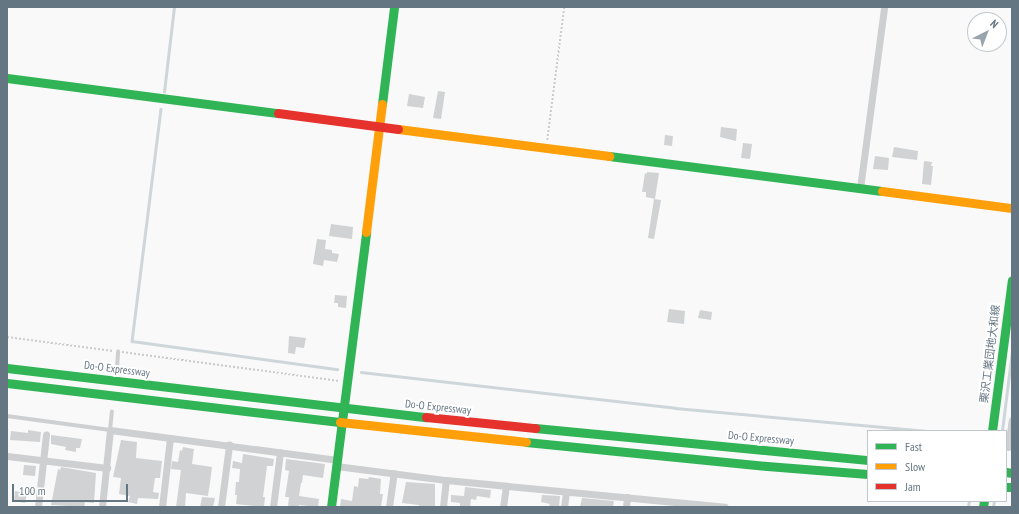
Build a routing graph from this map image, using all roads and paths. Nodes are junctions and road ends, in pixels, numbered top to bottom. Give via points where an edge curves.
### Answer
1 (394, 7) edge
2 (564, 7) edge
3 (884, 7) edge
4 (7, 78) edge
5 (378, 126) junction
6 (546, 148) junction
7 (860, 188) junction
8 (1012, 208) edge
9 (1012, 280) edge
10 (7, 337) edge
11 (118, 352) junction
12 (7, 368) edge
13 (117, 368) dead end
14 (347, 382) junction
15 (7, 383) edge
16 (112, 412) dead end
17 (7, 416) edge
18 (1012, 420) edge
19 (110, 430) junction
20 (992, 430) edge
21 (46, 434) dead end
22 (170, 438) junction
23 (228, 445) junction
24 (1009, 448) edge
25 (280, 452) junction
26 (7, 456) edge
27 (44, 460) junction
28 (867, 460) edge
29 (337, 463) junction
30 (107, 468) junction
31 (394, 473) junction
32 (867, 474) edge
33 (446, 480) junction
34 (506, 486) junction
35 (566, 492) junction
36 (627, 497) junction
37 (683, 505) edge
38 (38, 507) edge
39 (102, 507) edge
40 (162, 507) edge
41 (221, 507) edge
42 (273, 507) edge
43 (331, 507) edge
44 (389, 507) edge
45 (443, 507) edge
46 (503, 507) edge
47 (564, 507) edge
48 (626, 507) edge
49 (725, 507) edge

1 - 5 main road
2 - 6 path
3 - 7 street
4 - 5 main road
5 - 6 main road
5 - 14 main road
6 - 7 main road
7 - 8 main road
9 - 20 main road, 栗沢工業団地大和線
10 - 11 path
11 - 13 lane
11 - 14 path
12 - 28 main road, Do-O Expressway via 372,412
14 - 29 main road
15 - 32 main road via 370,426
16 - 19 lane
17 - 19 lane
18 - 24 street
19 - 22 street
19 - 30 street
21 - 27 street
22 - 23 street
22 - 40 street
23 - 25 street
23 - 41 street
25 - 29 street
25 - 42 street
26 - 27 street
27 - 30 street
27 - 38 street
29 - 31 street
29 - 43 main road
30 - 39 street
31 - 33 street
31 - 44 street
33 - 34 street
33 - 45 street
34 - 35 street
34 - 46 street
35 - 36 street
35 - 47 street
36 - 37 street
36 - 48 street
37 - 49 street

